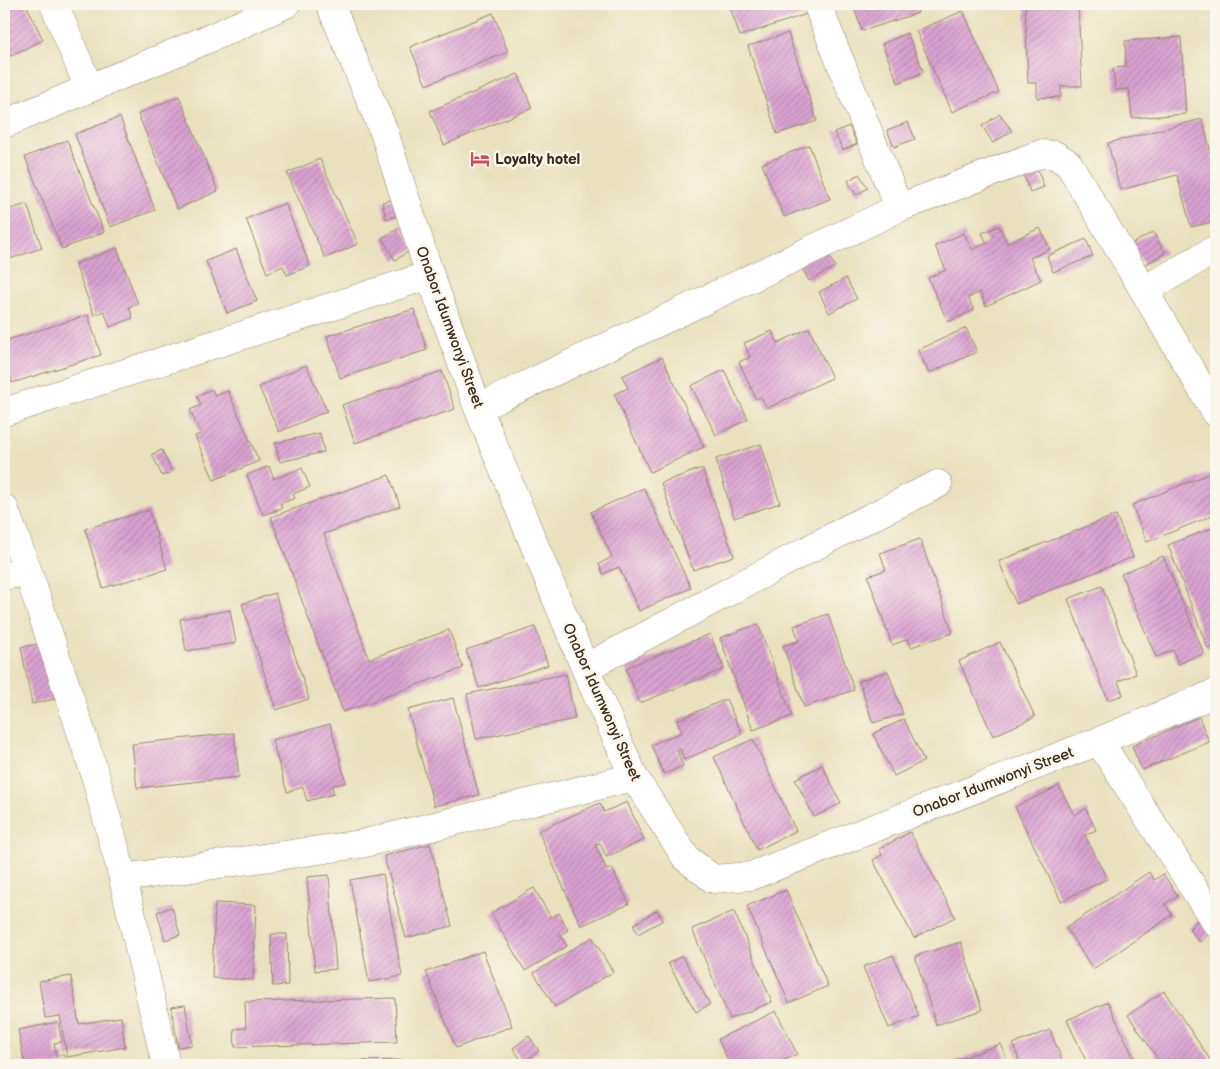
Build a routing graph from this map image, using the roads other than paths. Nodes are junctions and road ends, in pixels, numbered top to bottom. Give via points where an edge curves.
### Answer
1 (54, 4) edge
2 (286, 4) edge
3 (330, 4) edge
4 (817, 4) edge
5 (89, 88) junction
6 (4, 124) edge
7 (899, 208) junction
8 (1216, 249) edge
9 (430, 275) junction
10 (1144, 290) junction
11 (478, 408) junction
12 (4, 412) edge
13 (1216, 413) edge
14 (938, 484) dead end
15 (4, 508) edge
16 (16, 574) edge
17 (585, 668) junction
18 (1216, 693) edge
19 (1099, 741) junction
20 (634, 777) junction
21 (123, 878) junction
22 (1216, 923) edge
23 (166, 1065) edge

1 - 5 street
2 - 5 street
3 - 9 street, Onabor Idumwonyi Street via 384,132
4 - 7 street
5 - 6 street
7 - 10 street via 1025,158 1055,155 1069,164
7 - 11 street
8 - 10 street
9 - 11 street, Onabor Idumwonyi Street
9 - 12 street
10 - 13 street
11 - 17 street, Onabor Idumwonyi Street
14 - 17 street
15 - 16 street
16 - 21 street via 94,772
17 - 20 street, Onabor Idumwonyi Street
18 - 19 street, Onabor Idumwonyi Street
19 - 20 street, Onabor Idumwonyi Street via 751,876 713,879 686,858
19 - 22 street
20 - 21 street via 361,844
21 - 23 street

